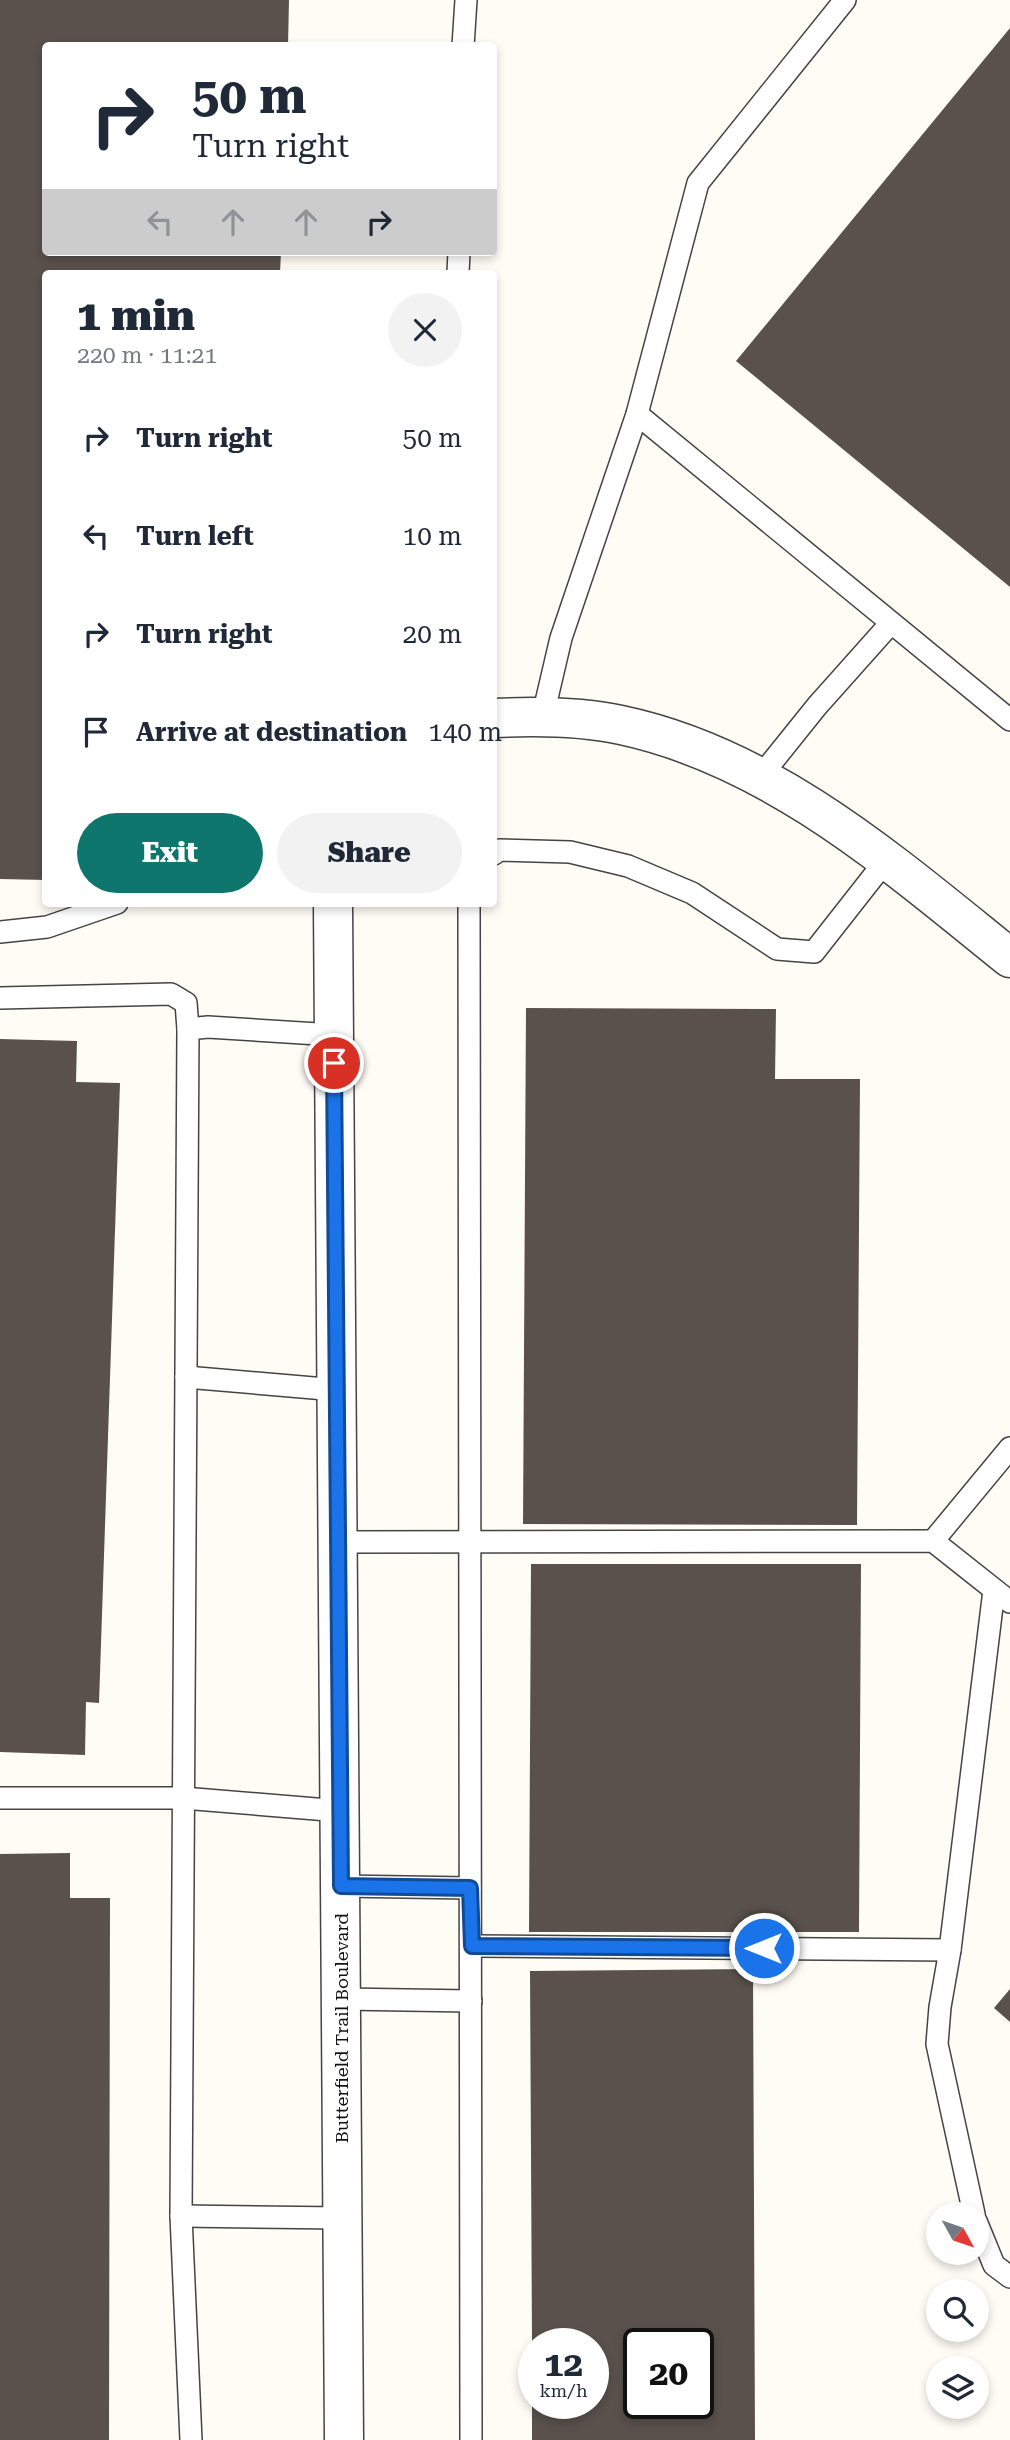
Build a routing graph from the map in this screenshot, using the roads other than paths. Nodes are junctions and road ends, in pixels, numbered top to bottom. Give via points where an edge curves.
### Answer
1 (466, 0) edge
2 (845, 0) edge
3 (463, 42) edge
4 (637, 414) junction
5 (891, 623) junction
6 (543, 715) junction
7 (497, 718) edge
8 (1010, 720) edge
9 (761, 777) junction
10 (497, 852) edge
11 (887, 859) junction
12 (105, 907) edge
13 (333, 907) edge
14 (469, 907) edge
15 (0, 932) edge
16 (1010, 958) edge
17 (0, 998) edge
18 (188, 1029) junction
19 (334, 1035) junction
20 (186, 1377) junction
21 (337, 1390) junction
22 (1010, 1448) edge
23 (470, 1541) junction
24 (933, 1541) junction
25 (338, 1542) junction
26 (1002, 1596) edge
27 (0, 1798) edge
28 (183, 1798) junction
29 (340, 1811) junction
30 (341, 1886) junction
31 (470, 1888) junction
32 (472, 1946) junction
33 (950, 1950) junction
34 (342, 2000) junction
35 (471, 2001) junction
36 (971, 2202) edge
37 (181, 2216) junction
38 (343, 2218) junction
39 (989, 2253) edge
40 (1010, 2277) edge
41 (191, 2440) edge
42 (344, 2440) edge
43 (471, 2440) edge

1 - 3 lane
2 - 4 lane via 698,183
4 - 5 lane
4 - 6 lane via 561,638
5 - 8 lane
5 - 9 lane
6 - 7 street
6 - 9 street via 621,725 681,743
9 - 11 street
10 - 11 lane via 570,852 628,866 692,893 777,949 814,952
11 - 16 street
12 - 15 lane via 47,927
13 - 19 street, Butterfield Trail Boulevard
14 - 23 lane
17 - 18 lane via 171,994 186,1003
18 - 19 lane
18 - 20 lane
19 - 21 street, Butterfield Trail Boulevard
20 - 21 lane
20 - 28 lane
21 - 25 street, Butterfield Trail Boulevard
22 - 24 lane
23 - 24 lane
23 - 25 lane
23 - 31 lane
24 - 26 lane
25 - 29 street, Butterfield Trail Boulevard
26 - 33 lane
27 - 28 lane
28 - 29 lane
28 - 37 lane
29 - 30 street, Butterfield Trail Boulevard
30 - 31 lane
30 - 34 street, Butterfield Trail Boulevard
31 - 32 lane
32 - 33 lane
32 - 35 lane
33 - 36 lane via 937,2044
34 - 35 lane
34 - 38 street, Butterfield Trail Boulevard
35 - 43 lane
37 - 38 lane
37 - 41 lane
38 - 42 street, Butterfield Trail Boulevard
39 - 40 lane via 994,2265

